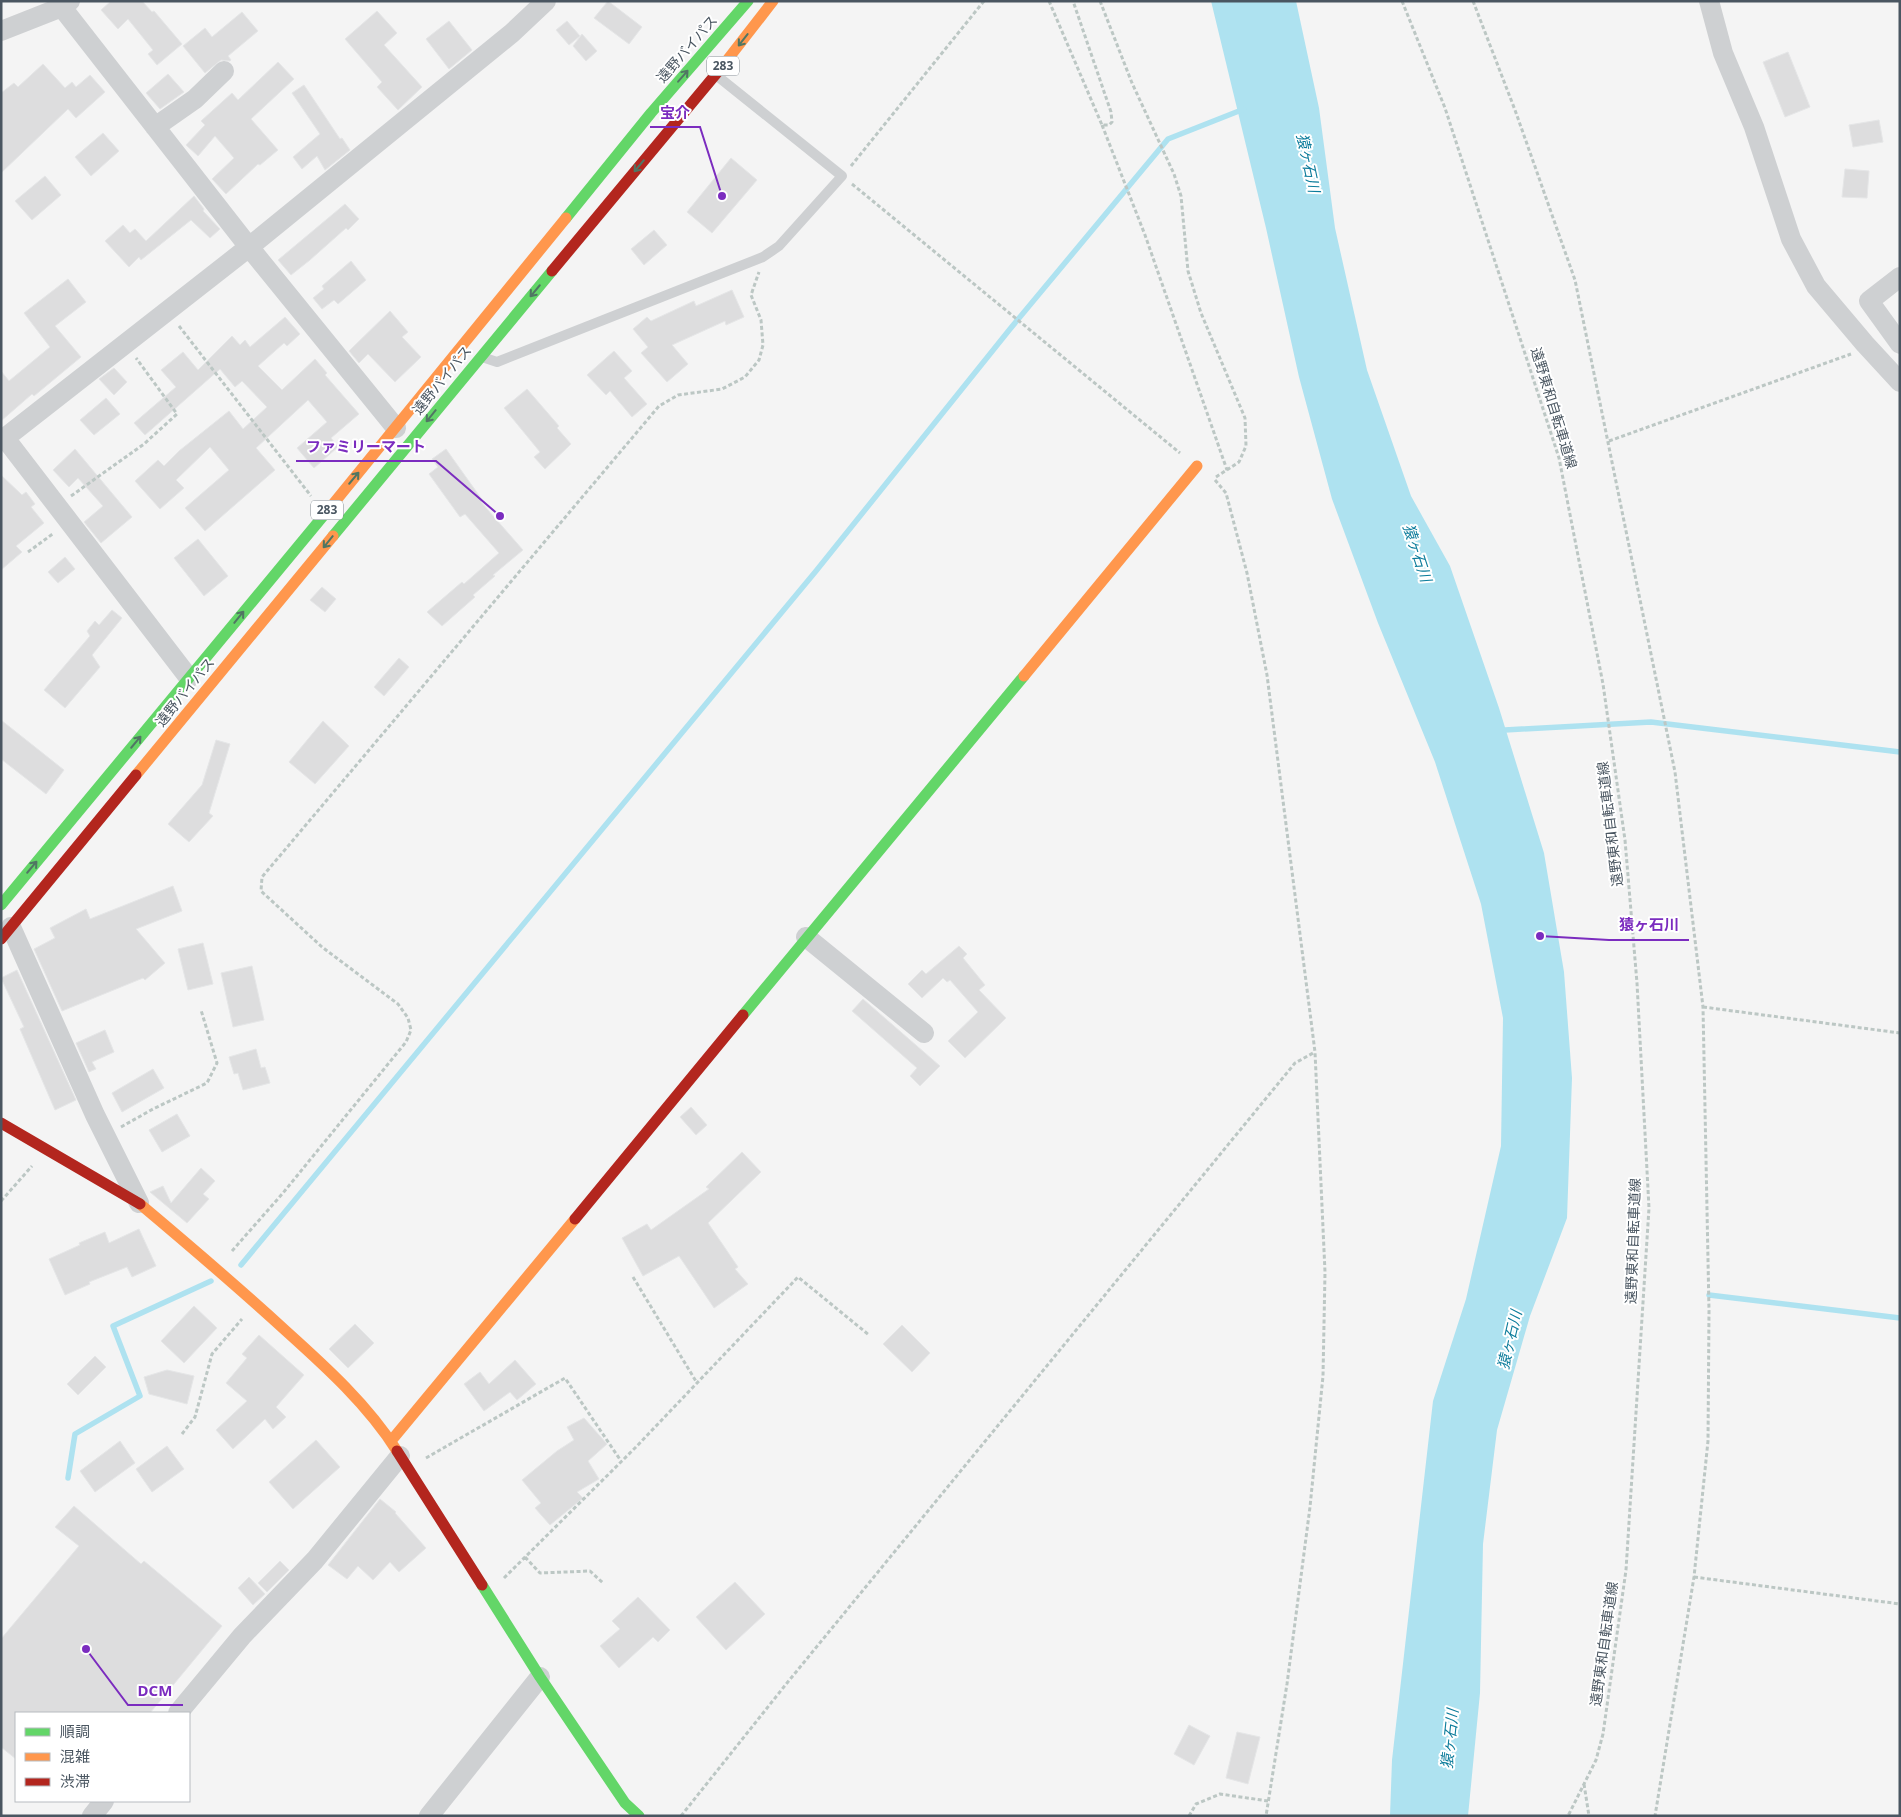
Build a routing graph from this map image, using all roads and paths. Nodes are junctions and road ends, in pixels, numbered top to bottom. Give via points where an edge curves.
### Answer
1 (546, 1) edge
2 (748, 1) edge
3 (773, 1) edge
4 (984, 1) edge
5 (1049, 1) edge
6 (1073, 1) edge
7 (1100, 1) edge
8 (1402, 1) edge
9 (1473, 1) edge
10 (1709, 1) edge
11 (63, 3) edge
12 (1, 31) edge
13 (224, 71) dead end
14 (716, 75) junction
15 (1102, 125) junction
16 (155, 127) junction
17 (842, 176) junction
18 (248, 247) junction
19 (763, 257) junction
20 (1900, 277) edge
21 (167, 311) junction
22 (125, 344) junction
23 (1865, 344) junction
24 (1900, 344) edge
25 (481, 356) junction
26 (1900, 382) edge
27 (396, 428) junction
28 (3, 440) edge
29 (1609, 441) junction
30 (1197, 466) joint
31 (1227, 470) junction
32 (57, 506) junction
33 (324, 513) junction
34 (69, 522) junction
35 (28, 552) dead end
36 (189, 678) junction
37 (2, 901) edge
38 (6, 933) edge
39 (806, 937) junction
40 (1703, 1007) junction
41 (200, 1010) dead end
42 (924, 1033) dead end
43 (1900, 1033) edge
44 (1315, 1052) junction
45 (1, 1123) edge
46 (106, 1136) junction
47 (46, 1150) junction
48 (1, 1201) edge
49 (139, 1203) junction
50 (217, 1268) junction
51 (633, 1278) dead end
52 (255, 1303) junction
53 (870, 1335) dead end
54 (697, 1383) junction
55 (182, 1434) dead end
56 (400, 1455) junction
57 (621, 1461) dead end
58 (525, 1557) junction
59 (1694, 1577) junction
60 (603, 1583) dead end
61 (488, 1594) junction
62 (1900, 1604) edge
63 (540, 1678) junction
64 (179, 1712) edge
65 (1584, 1784) junction
66 (1268, 1801) junction
67 (103, 1802) edge
68 (92, 1816) edge
69 (429, 1816) edge
70 (639, 1816) edge
71 (681, 1816) edge
72 (1189, 1816) edge
73 (1266, 1816) edge
74 (1568, 1816) edge
75 (1589, 1816) edge
76 (1655, 1816) edge

1 - 18 street via 512,33
27 -> 2 main road, 遠野バイパス / 283 via 651,113
3 -> 14 main road, 遠野バイパス / 283
4 - 17 path
5 - 15 path
6 - 15 path via 1111,112 1112,122
7 - 31 path via 1132,83 1174,174 1181,196 1188,271 1201,313 1245,418 1246,446 1239,462
8 - 65 path, 遠野東和自転車道線 via 1445,108 1559,458 1607,712 1625,840 1638,983 1649,1208 1626,1570 1603,1734 1596,1760
9 - 29 path via 1575,280
10 - 23 street via 1723,53 1754,128 1791,240 1816,286
11 - 12 street
11 - 16 street
13 - 16 street via 194,99
14 - 17 lane
14 -> 25 main road, 遠野バイパス / 283
15 - 31 path via 1145,235
16 - 18 street
17 - 19 lane via 779,246
17 - 30 path
18 - 21 street
18 - 27 street
19 - 25 lane via 497,362
19 - 50 path via 751,295 761,320 763,345 759,360 745,377 722,389 678,395 659,406 262,877 260,891 322,947 398,1004 408,1018 411,1030 406,1042 290,1186
20 - 24 street via 1869,301
21 - 22 street
21 - 33 path
22 - 28 street
22 - 32 path via 177,414 144,444
23 - 26 street
23 - 29 path via 1847,357
25 -> 38 main road, 遠野バイパス / 283
33 -> 27 main road, 遠野バイパス / 283
28 - 32 street
29 - 40 path via 1675,772
30 - 39 main road
31 - 44 path via 1214,478 1226,493 1268,675
32 - 34 street
36 -> 33 main road, 遠野バイパス / 283
34 - 35 path
34 - 36 street
37 -> 36 main road, 遠野バイパス / 283
38 - 46 street
39 - 42 street
39 - 56 main road
40 - 43 path
40 - 59 path via 1708,1441
41 - 46 path via 217,1063 207,1082 153,1108
44 - 66 path via 1326,1272 1323,1376 1310,1507
44 - 71 path via 1295,1063
45 - 47 main road
46 - 49 street
47 - 48 path
47 - 49 main road
49 - 50 main road
50 - 52 main road
51 - 54 path
52 - 55 path via 212,1354 195,1417
52 - 56 main road via 330,1371
53 - 54 path via 798,1277
54 - 58 path
56 - 57 path via 565,1378
56 - 61 main road
56 - 64 street via 315,1560 242,1636
58 - 60 path via 540,1574 590,1571
58 - 61 path
59 - 62 path
59 - 76 path
61 - 63 main road
63 - 69 street
63 - 70 main road via 625,1803
65 - 74 path, 遠野東和自転車道線
65 - 75 path
66 - 72 path via 1220,1794 1196,1804
66 - 73 path
67 - 68 street

